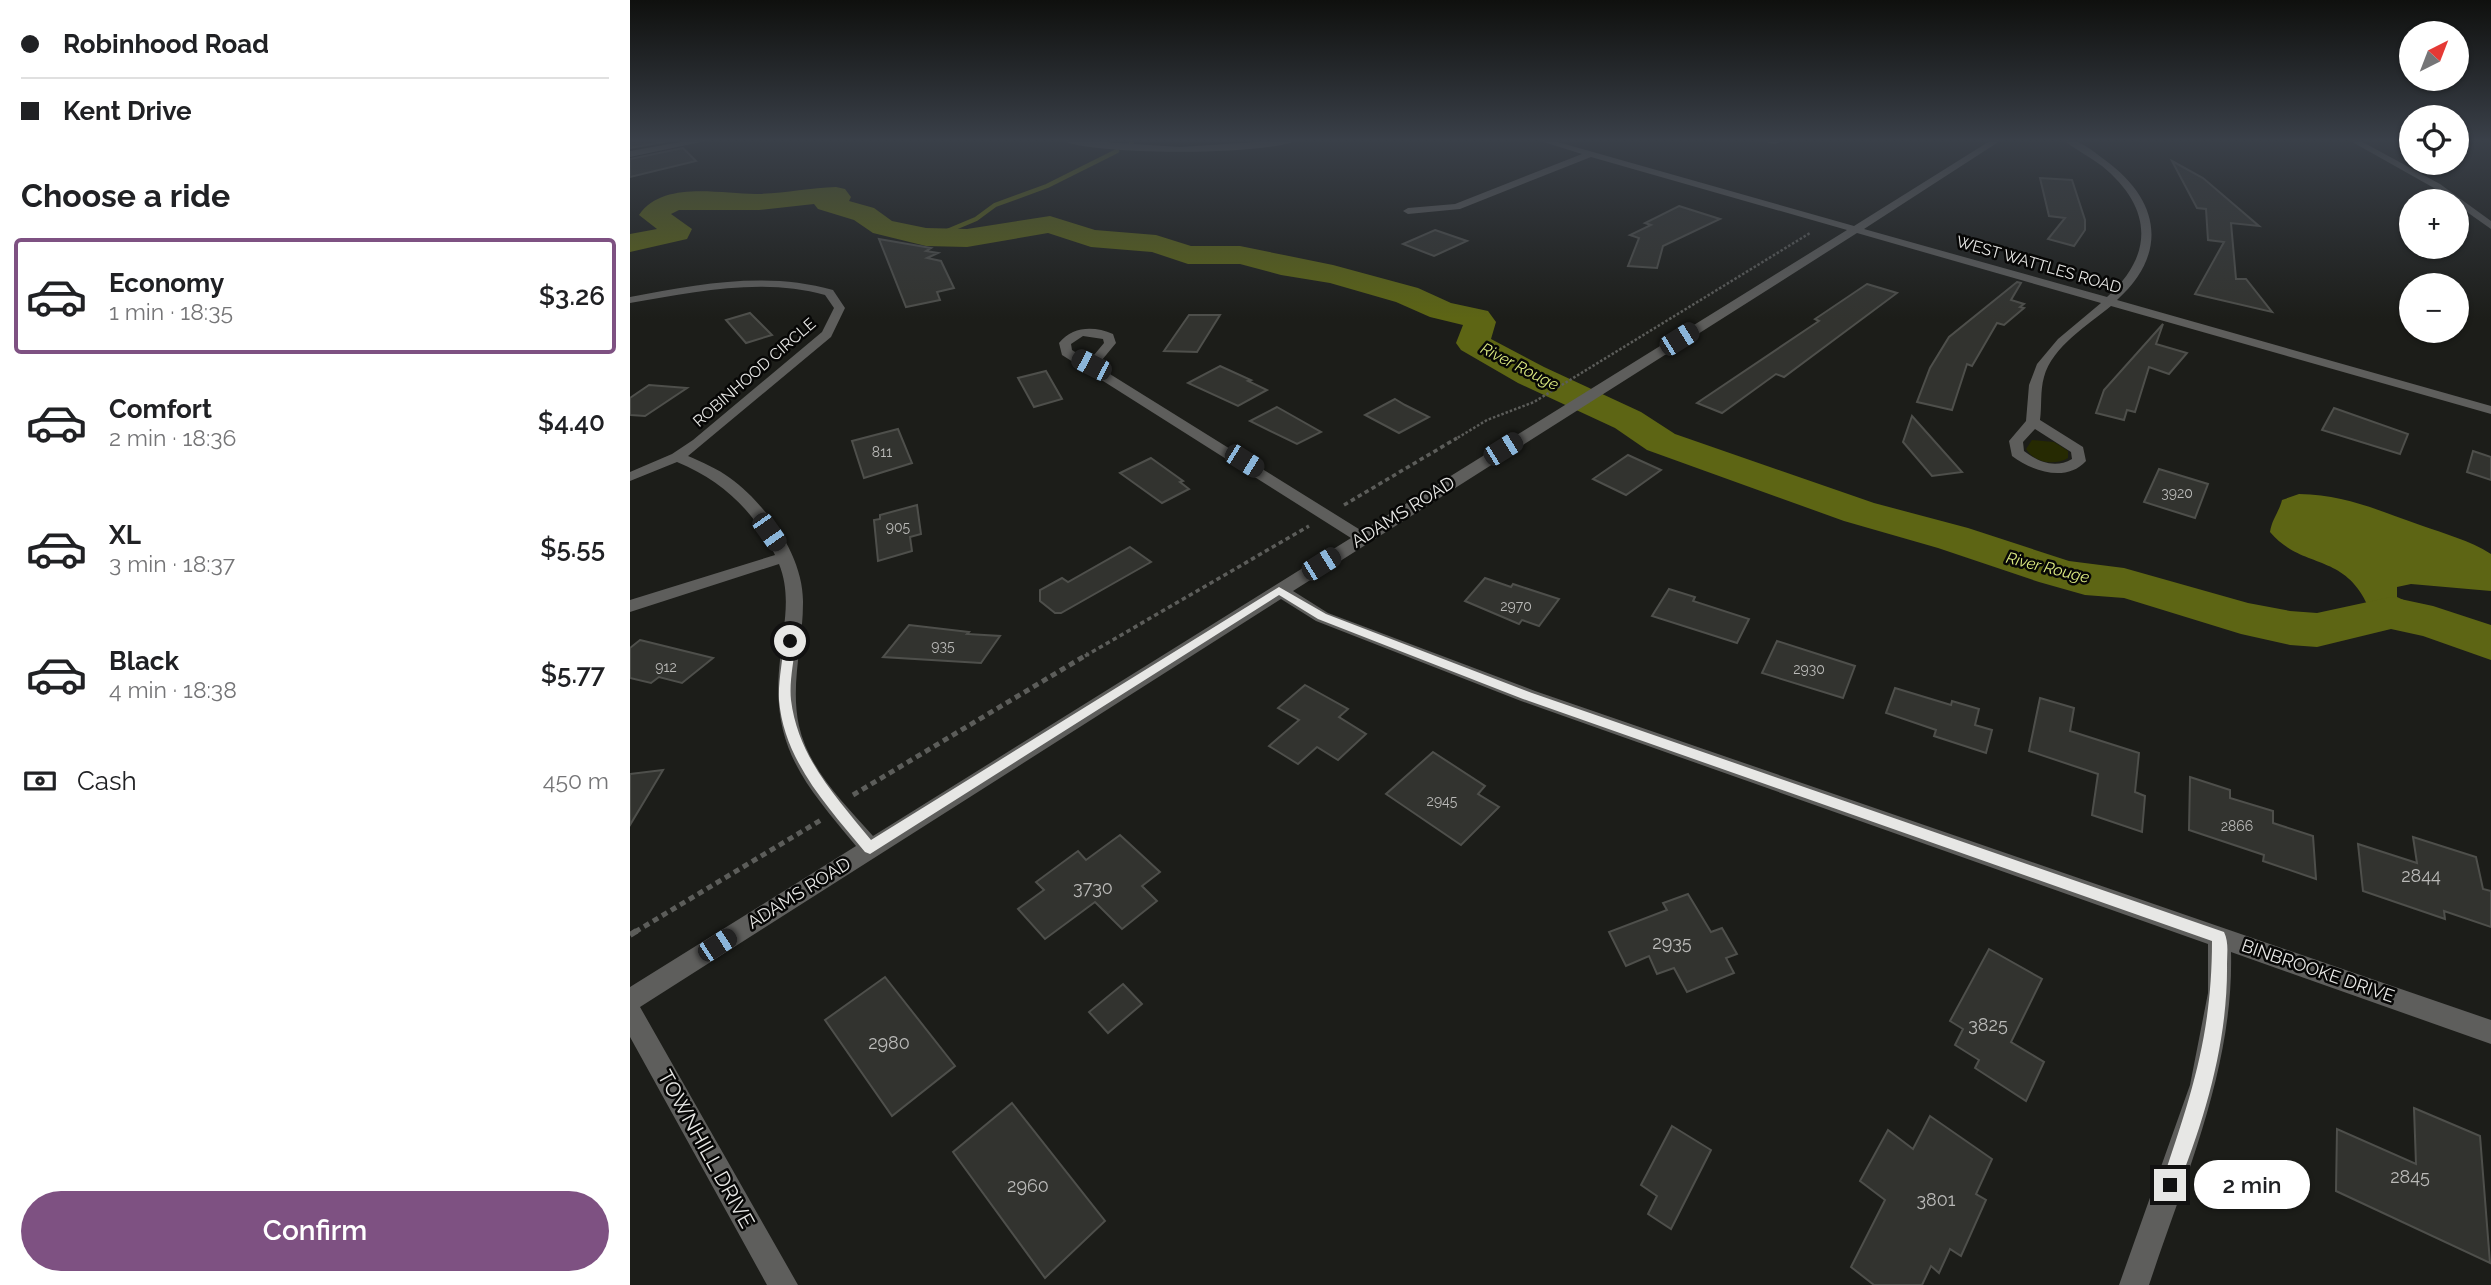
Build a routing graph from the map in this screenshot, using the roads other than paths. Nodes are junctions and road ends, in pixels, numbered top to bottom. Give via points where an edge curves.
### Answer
1 (1477, 199) edge
2 (1752, 199) edge
3 (1903, 199) edge
4 (2137, 199) edge
5 (2454, 199) edge
6 (1408, 211) dead end
7 (2491, 226) edge
8 (1857, 228) junction
9 (630, 300) edge
10 (2108, 300) junction
11 (1091, 365) dead end
12 (2491, 410) edge
13 (2033, 422) junction
14 (677, 457) junction
15 (630, 477) edge
16 (1362, 538) junction
17 (785, 557) junction
18 (1279, 590) junction
19 (630, 606) edge
20 (870, 848) junction
21 (2219, 937) junction
22 (630, 1000) edge
23 (630, 1013) edge
24 (2491, 1032) edge
25 (783, 1285) edge
26 (2134, 1285) edge

1 - 6 street via 1457,207
2 - 8 street, WEST WATTLES ROAD
3 - 8 street, ADAMS ROAD
4 - 10 street via 2146,218 2144,257 2134,275
5 - 7 street
8 - 10 street, WEST WATTLES ROAD
8 - 16 street, ADAMS ROAD
9 - 14 street, ROBINHOOD CIRCLE via 701,287 772,284 827,292 835,295 841,307 835,324 816,344
10 - 12 street, WEST WATTLES ROAD
10 - 13 street via 2044,363 2033,386
11 - 16 street
13 - 13 street via 2078,450 2079,460 2057,468 2024,459 2017,453 2016,441
14 - 15 street, ROBINHOOD CIRCLE
14 - 17 street via 738,492
16 - 18 street, ADAMS ROAD
17 - 19 street
17 - 20 street via 795,600 785,678 795,744 818,785
18 - 20 street, ADAMS ROAD
18 - 21 street, BINBROOKE DRIVE via 1329,620 1528,696
20 - 22 street, ADAMS ROAD
21 - 24 street, BINBROOKE DRIVE
21 - 26 street via 2220,993 2203,1085
23 - 25 street, TOWNHILL DRIVE

